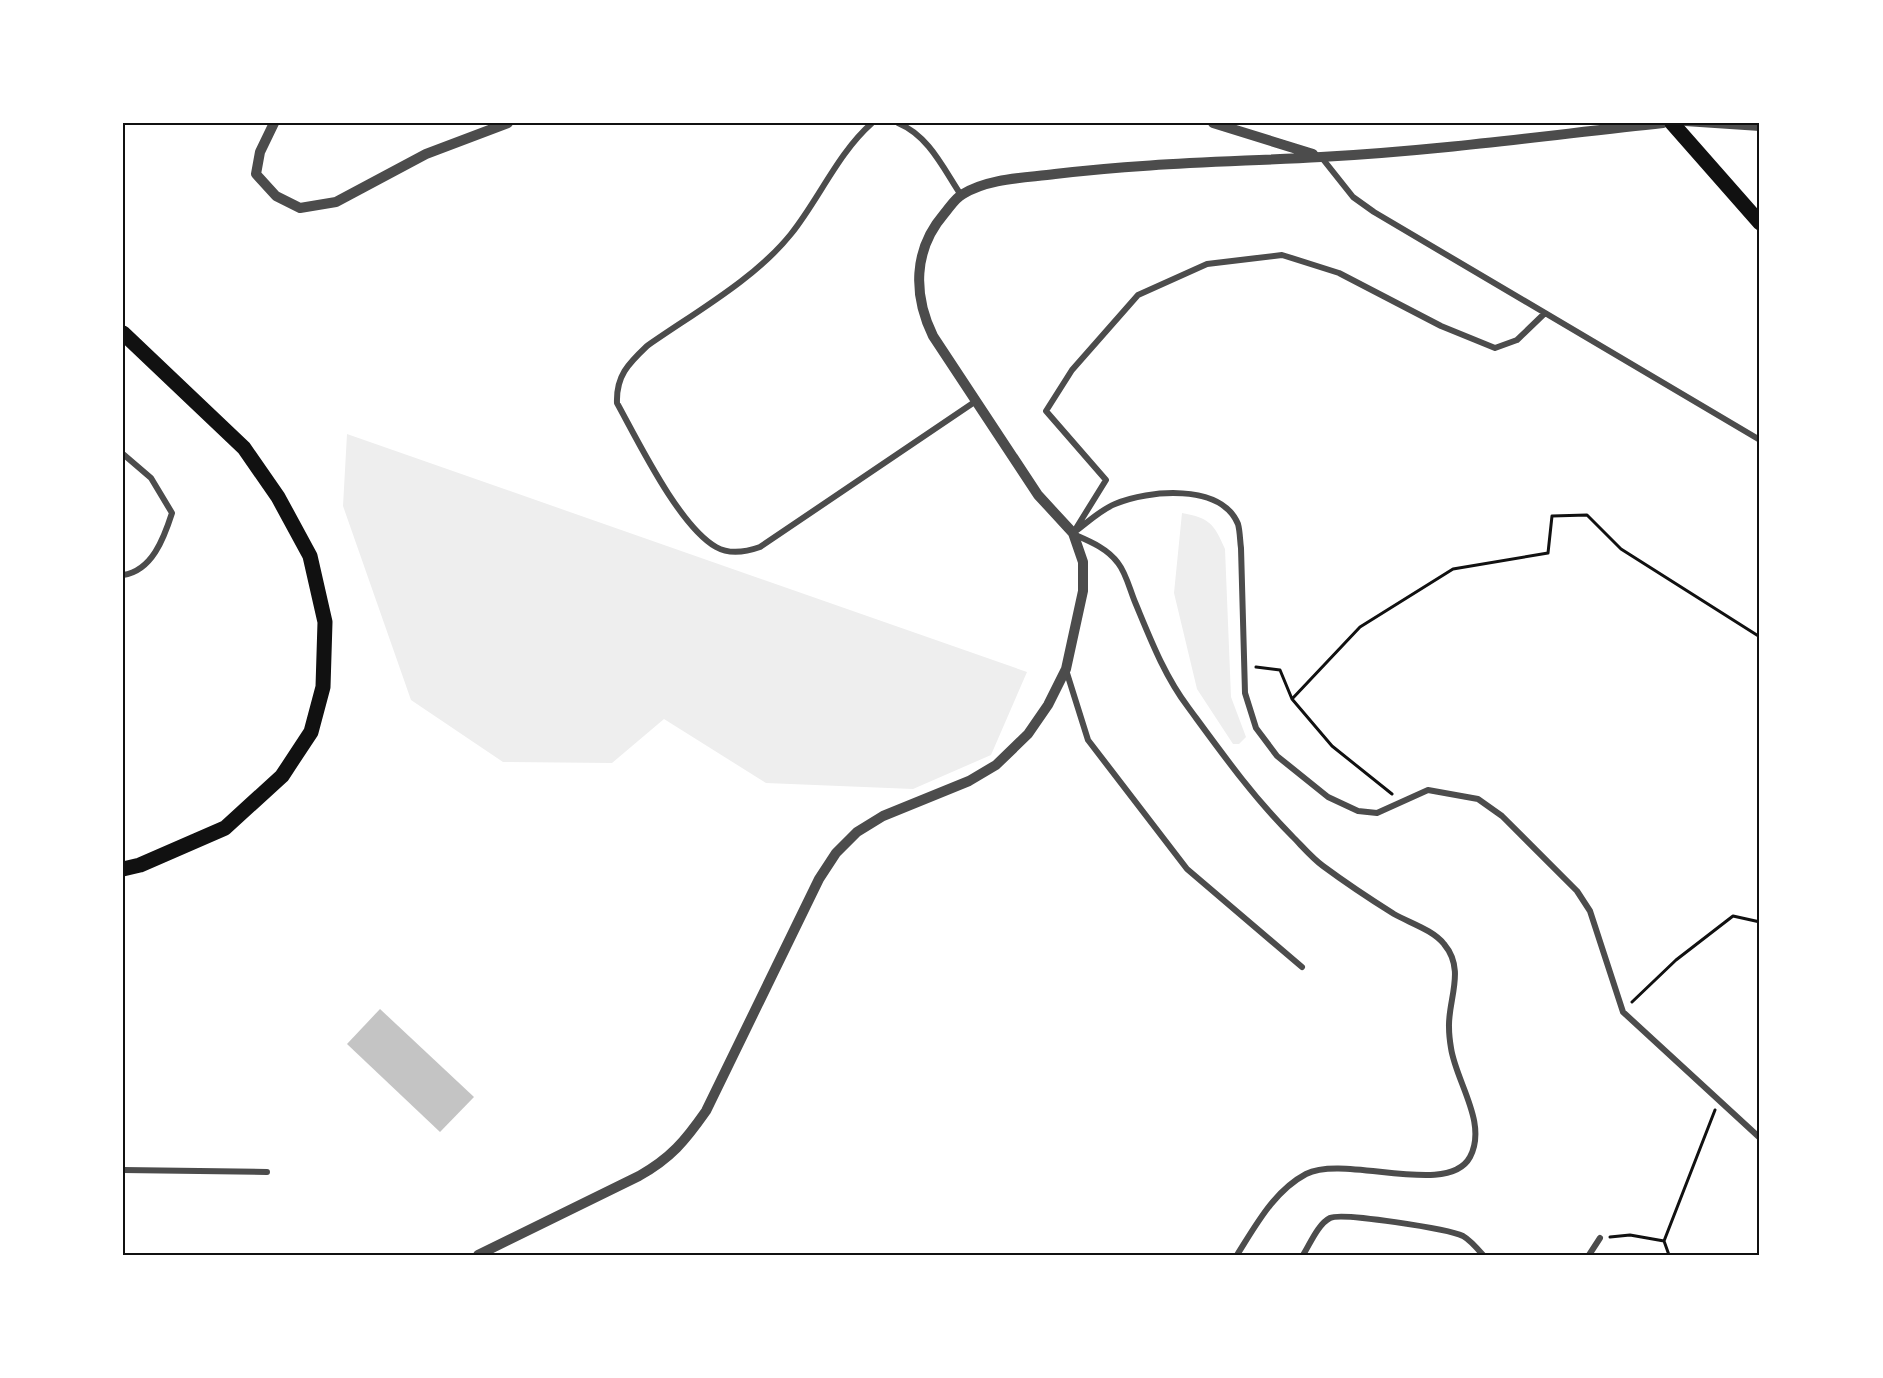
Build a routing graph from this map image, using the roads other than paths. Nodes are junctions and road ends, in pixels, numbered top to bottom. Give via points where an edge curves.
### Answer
1 (274, 123) edge
2 (508, 123) edge
3 (872, 123) edge
4 (898, 123) edge
5 (1213, 123) edge
6 (1663, 123) edge
7 (1672, 123) edge
8 (1685, 123) edge
9 (1760, 128) edge
10 (1322, 157) junction
11 (961, 195) junction
12 (1760, 223) edge
13 (1544, 314) junction
14 (125, 338) edge
15 (976, 401) junction
16 (1760, 440) edge
17 (123, 454) edge
18 (1073, 533) junction
19 (123, 575) edge
20 (1066, 669) junction
21 (123, 869) edge
22 (1302, 967) dead end
23 (1760, 1138) edge
24 (123, 1170) edge
25 (267, 1172) dead end
26 (1600, 1238) road end
27 (478, 1255) edge
28 (1237, 1255) edge
29 (1303, 1255) edge
30 (1483, 1255) edge
31 (1589, 1255) edge

1 - 2 street via 260,152 256,174 276,196 300,208 336,202 426,154
3 - 15 street via 772,255 629,363 620,375 617,403 673,500 704,538 717,548 746,552 760,547
4 - 11 street via 913,129 926,141
5 - 10 street
6 - 10 street
7 - 12 main road
8 - 9 street
10 - 11 street via 1134,165 1008,180
10 - 13 street via 1353,197 1374,212
11 - 15 street via 935,224 925,244 919,293 933,336
13 - 16 street
13 - 18 street via 1517,340 1495,348 1442,326 1339,273 1282,255 1207,264 1138,295 1072,370 1046,411 1106,480
14 - 21 main road via 244,448 261,472 310,556 325,622 322,687 311,732 282,776 225,828
15 - 18 street via 1038,495
17 - 19 street via 151,478 172,513 162,544 135,574
18 - 20 street via 1083,562 1083,591
18 - 23 street via 1113,504 1146,495 1194,494 1227,509 1238,525 1241,548 1245,693 1256,728 1277,756 1328,797 1358,812 1377,813 1428,790 1478,799 1502,816 1577,891 1590,910 1623,1012
18 - 28 street via 1099,546 1118,563 1164,670 1261,805 1320,864 1444,944 1454,962 1456,982 1448,1026 1453,1058 1475,1124 1470,1158 1458,1169 1438,1174 1342,1167 1306,1174 1270,1203
20 - 22 street via 1088,741 1187,869
20 - 27 street via 1028,734 996,765 969,781 883,816 857,832 836,853 819,879 706,1111 683,1143 663,1162 639,1176
24 - 25 street
26 - 31 street
29 - 30 street via 1330,1217 1350,1215 1446,1231 1464,1237

